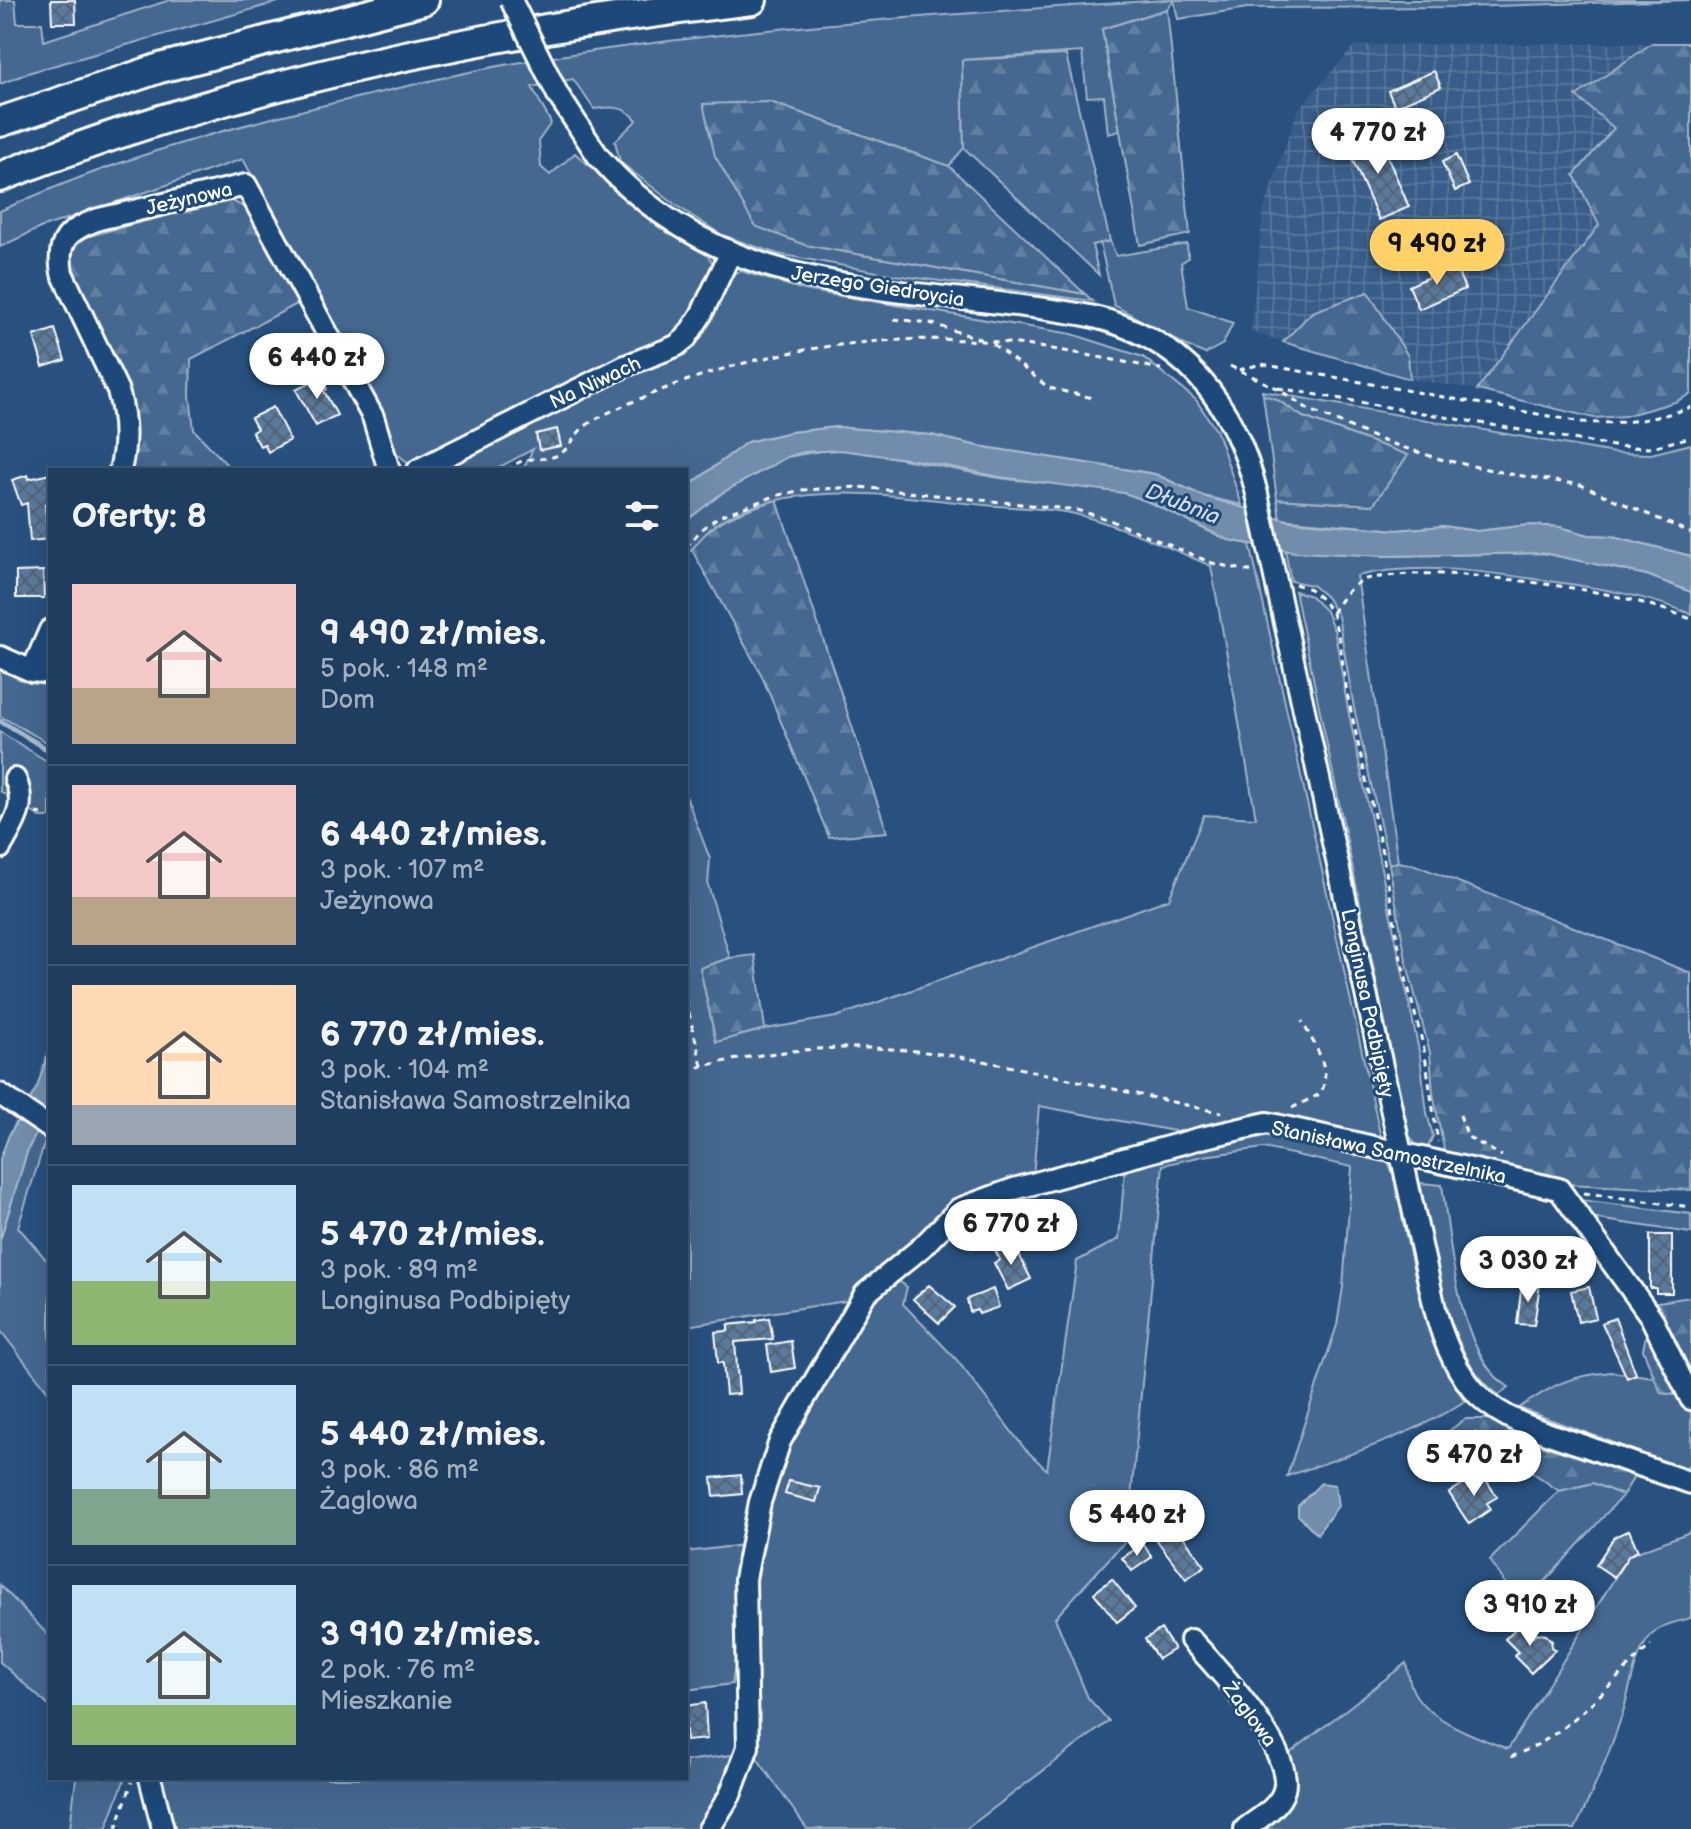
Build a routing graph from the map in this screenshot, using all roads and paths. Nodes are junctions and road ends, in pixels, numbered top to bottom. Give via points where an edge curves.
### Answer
1 (424, 0) edge
2 (511, 0) edge
3 (752, 0) edge
4 (0, 122) edge
5 (0, 177) edge
6 (730, 254) junction
7 (894, 319) dead end
8 (990, 342) junction
9 (1230, 366) dead end
10 (1168, 370) dead end
11 (1239, 370) junction
12 (1208, 385) joint
13 (1277, 388) junction
14 (1093, 398) dead end
15 (1691, 407) edge
16 (1691, 437) edge
17 (120, 468) edge
18 (388, 468) edge
19 (422, 468) edge
20 (510, 468) edge
21 (1691, 533) edge
22 (688, 545) edge
23 (1243, 569) dead end
24 (1295, 583) dead end
25 (1332, 613) junction
26 (1691, 619) edge
27 (48, 639) edge
28 (0, 657) edge
29 (41, 672) edge
30 (15, 779) dead end
31 (0, 848) edge
32 (688, 1009) edge
33 (1302, 1021) dead end
34 (702, 1066) junction
35 (688, 1070) edge
36 (8, 1099) edge
37 (1223, 1113) dead end
38 (1267, 1123) junction
39 (47, 1127) edge
40 (1401, 1153) junction
41 (1437, 1160) junction
42 (1559, 1189) junction
43 (1691, 1207) edge
44 (1691, 1399) edge
45 (1691, 1483) edge
46 (1191, 1640) dead end
47 (1651, 1645) dead end
48 (1511, 1757) dead end
49 (132, 1780) edge
50 (151, 1780) edge
51 (116, 1829) edge
52 (163, 1829) edge
53 (709, 1829) edge
54 (1245, 1829) edge

1 - 4 highway via 160,68
2 - 6 street, Jerzego Giedroycia, bridge via 548,78 598,156 651,207
3 - 5 highway via 566,26 344,72 166,120
6 - 12 street, Jerzego Giedroycia via 823,280 1103,319 1166,349
6 - 19 street, Na Niwach via 701,315 676,346 625,366
7 - 8 path via 943,326
8 - 10 path
8 - 14 path via 1049,388
8 - 20 path via 887,340 729,367 648,396 581,429 560,454
9 - 11 path
11 - 13 path
11 - 15 path via 1261,364 1582,422 1644,421
12 - 40 street, Longinusa Podbipięty, bridge via 1234,430 1257,494
13 - 16 path via 1613,446 1649,448
13 - 21 path via 1308,409 1383,441 1454,462 1581,485
17 - 18 street, Jeżynowa via 122,406 62,273 61,243 99,219 246,185 373,417
22 - 23 path via 719,516 775,496 860,487 1077,510 1212,563
24 - 25 path via 1310,589
25 - 26 path via 1345,593 1366,579 1448,573 1604,592
25 - 41 path via 1424,1049
27 - 29 street
28 - 29 street
30 - 31 street via 20,809
32 - 34 path
33 - 38 path via 1325,1071 1324,1088
34 - 35 path
34 - 37 path via 801,1050 918,1051 979,1059
36 - 39 street
38 - 40 street, Stanisława Samostrzelnika
38 - 53 street, Stanisława Samostrzelnika via 1014,1189 959,1209 865,1294 780,1441 760,1502 745,1579 748,1747 730,1795
40 - 41 street, Stanisława Samostrzelnika
40 - 45 street, Longinusa Podbipięty via 1438,1324 1465,1379 1505,1415
41 - 42 street, Stanisława Samostrzelnika
42 - 43 path
42 - 44 street via 1651,1317
46 - 54 street, Żaglowa via 1267,1732 1285,1769 1281,1798
47 - 48 path via 1561,1729
49 - 51 path
50 - 52 street

